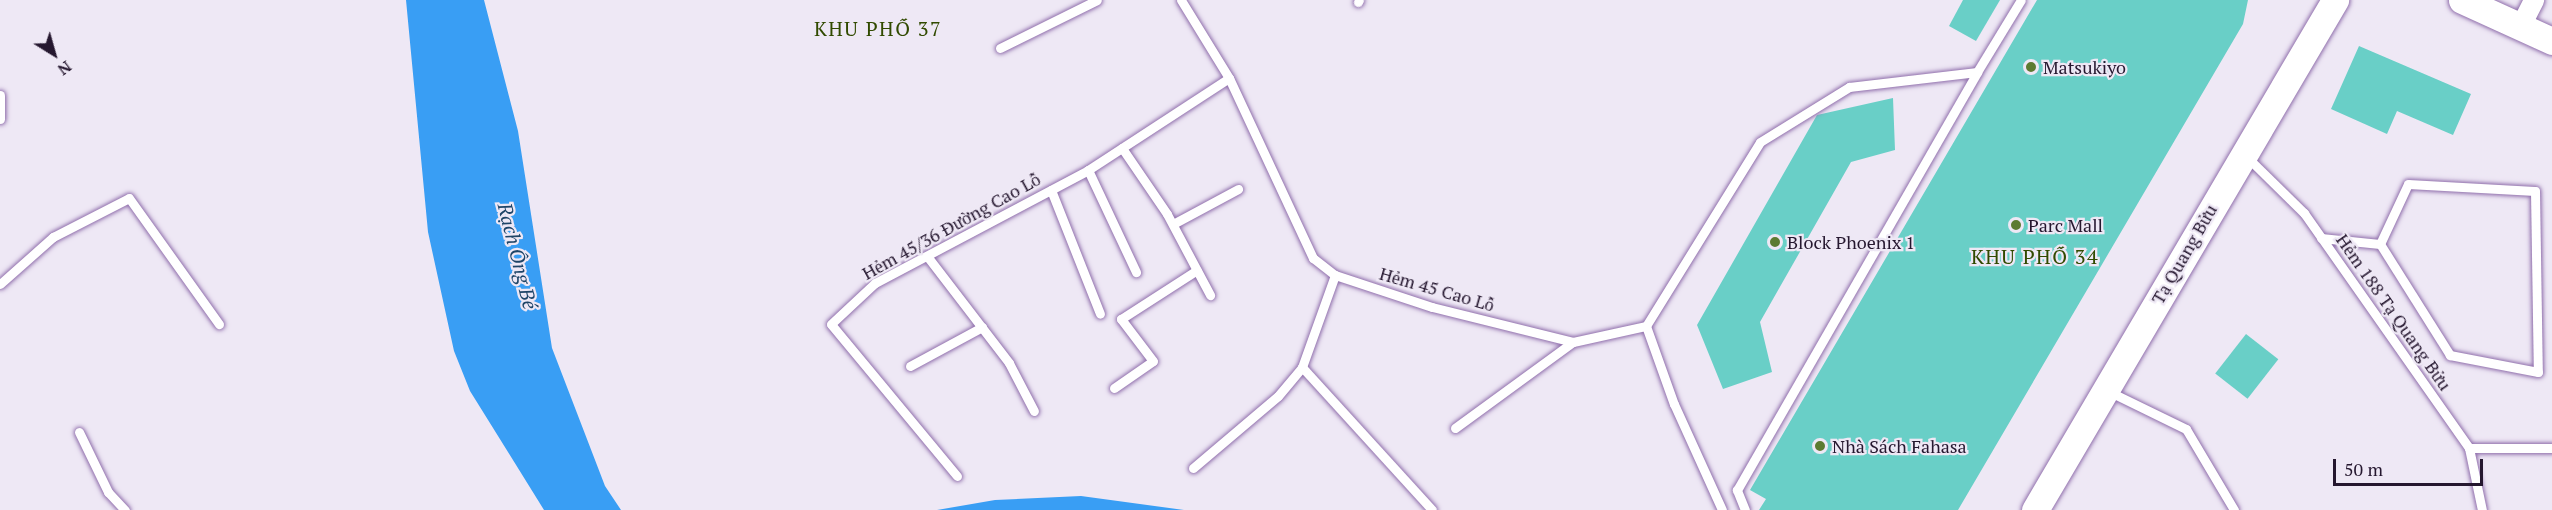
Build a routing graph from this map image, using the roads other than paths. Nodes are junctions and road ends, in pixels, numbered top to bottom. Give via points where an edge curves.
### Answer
1 (1097, 0) edge
2 (1181, 0) edge
3 (2021, 0) edge
4 (2336, 0) edge
5 (2462, 0) edge
6 (2535, 0) edge
7 (2521, 26) junction
8 (2552, 41) edge
9 (1000, 48) dead end
10 (1977, 72) junction
11 (1229, 78) junction
12 (0, 95) edge
13 (0, 119) edge
14 (1122, 148) junction
15 (2243, 153) junction
16 (1088, 170) junction
17 (1238, 189) dead end
18 (1051, 190) junction
19 (1173, 224) junction
20 (2322, 238) junction
21 (2380, 244) junction
22 (927, 255) junction
23 (1197, 270) junction
24 (1136, 272) dead end
25 (1335, 275) junction
26 (0, 284) edge
27 (1210, 295) dead end
28 (1100, 314) dead end
29 (219, 324) dead end
30 (1646, 326) junction
31 (982, 327) junction
32 (1573, 342) junction
33 (910, 366) dead end
34 (1302, 367) junction
35 (1114, 388) dead end
36 (2105, 390) junction
37 (1034, 411) dead end
38 (1455, 428) dead end
39 (79, 432) dead end
40 (2469, 448) junction
41 (2552, 448) edge
42 (1193, 468) dead end
43 (957, 476) dead end
44 (125, 510) edge
45 (1432, 510) edge
46 (1722, 510) edge
47 (1745, 510) edge
48 (2036, 510) edge
49 (2234, 510) edge
50 (2482, 510) edge

1 - 9 lane
2 - 11 lane, Hẻm 45 Cao Lỗ
3 - 10 lane
4 - 15 main road, Tạ Quang Bửu
5 - 7 main road
6 - 7 street
7 - 8 main road
10 - 30 lane via 1849,87 1760,142
10 - 47 lane via 1737,490
11 - 14 lane, Hẻm 45/36 Đường Cao Lỗ
11 - 25 lane, Hẻm 45 Cao Lỗ via 1313,258
12 - 13 lane
14 - 16 lane, Hẻm 45/36 Đường Cao Lỗ
14 - 19 lane
15 - 20 lane, Hẻm 188 Tạ Quang Bửu via 2304,213
15 - 36 main road, Tạ Quang Bửu
16 - 18 lane, Hẻm 45/36 Đường Cao Lỗ
16 - 24 lane
17 - 19 lane
18 - 22 lane, Hẻm 45/36 Đường Cao Lỗ
18 - 28 lane
19 - 23 lane
20 - 21 lane
20 - 40 lane, Hẻm 188 Tạ Quang Bửu
21 - 21 lane via 2451,355 2538,372 2535,191 2408,184
22 - 31 lane
22 - 43 lane, Hẻm 45/36 Đường Cao Lỗ via 875,283 831,324
23 - 27 lane
23 - 35 lane via 1121,319 1153,362
25 - 32 lane, Hẻm 45 Cao Lỗ via 1432,307
25 - 34 lane
26 - 29 lane via 52,237 129,198
30 - 32 lane, Hẻm 45 Cao Lỗ
30 - 46 lane via 1674,404
31 - 33 lane
31 - 37 lane via 1009,363
32 - 38 lane
34 - 42 lane via 1278,396
34 - 45 lane
36 - 48 main road, Tạ Quang Bửu
36 - 49 lane via 2186,429
39 - 44 lane via 108,492
40 - 41 lane
40 - 50 lane, Hẻm 188 Tạ Quang Bửu

